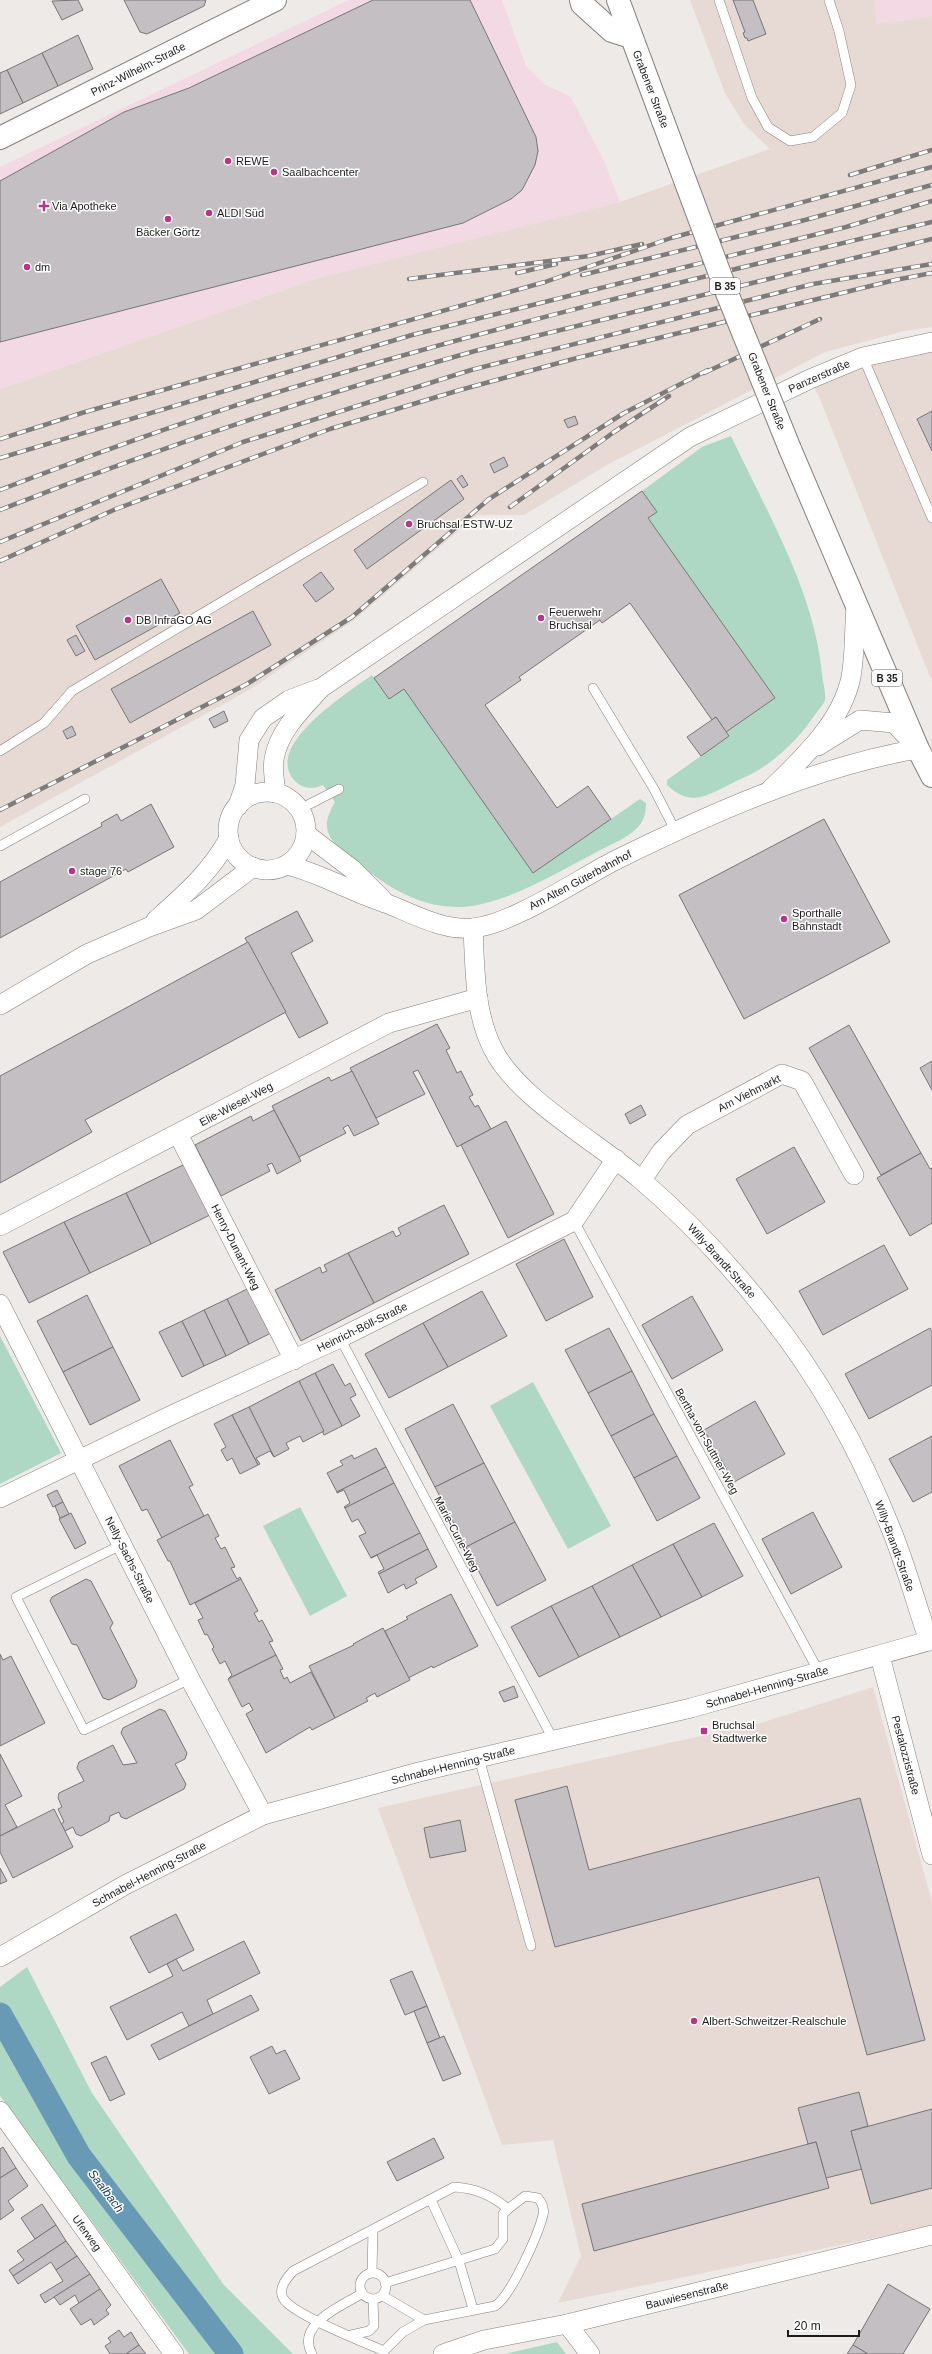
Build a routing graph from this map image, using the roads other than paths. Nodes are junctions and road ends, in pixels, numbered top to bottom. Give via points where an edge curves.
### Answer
1 (581, 0) edge
2 (618, 0) edge
3 (719, 0) edge
4 (829, 0) edge
5 (267, 2) edge
6 (631, 37) junction
7 (0, 138) edge
8 (932, 342) edge
9 (863, 357) junction
10 (423, 482) dead end
11 (932, 518) edge
12 (856, 606) junction
13 (321, 688) junction
14 (593, 688) dead end
15 (918, 749) junction
16 (811, 750) junction
17 (0, 751) edge
18 (932, 776) edge
19 (339, 789) dead end
20 (767, 792) junction
21 (276, 793) junction
22 (85, 799) dead end
23 (238, 806) junction
24 (300, 809) junction
25 (676, 832) junction
26 (306, 834) junction
27 (229, 838) junction
28 (0, 846) edge
29 (286, 865) junction
30 (253, 867) junction
31 (388, 904) junction
32 (149, 927) junction
33 (473, 928) junction
34 (478, 998) junction
35 (0, 1005) edge
36 (178, 1134) junction
37 (616, 1159) junction
38 (854, 1175) dead end
39 (642, 1180) junction
40 (574, 1221) junction
41 (0, 1226) edge
42 (0, 1304) edge
43 (340, 1338) junction
44 (294, 1360) junction
45 (79, 1459) junction
46 (0, 1498) edge
47 (123, 1544) junction
48 (930, 1641) edge
49 (880, 1656) junction
50 (819, 1672) junction
51 (190, 1679) junction
52 (554, 1741) junction
53 (479, 1758) junction
54 (263, 1815) junction
55 (932, 1855) edge
56 (531, 1946) dead end
57 (3, 1955) edge
58 (0, 2111) edge
59 (431, 2200) junction
60 (508, 2209) junction
61 (373, 2230) junction
62 (932, 2235) edge
63 (459, 2261) junction
64 (372, 2272) junction
65 (385, 2284) junction
66 (361, 2294) junction
67 (383, 2296) junction
68 (374, 2300) junction
69 (473, 2309) junction
70 (424, 2320) junction
71 (317, 2321) junction
72 (567, 2324) junction
73 (351, 2336) junction
74 (383, 2352) edge
75 (174, 2354) edge
76 (312, 2354) edge
77 (442, 2354) edge
78 (590, 2354) edge

1 - 6 main road via 582,4 612,31
2 - 6 main road, Grabener Straße / B 35
3 - 4 lane via 752,98 768,127 790,141 813,137 842,113 851,85
5 - 7 main road, Prinz-Wilhelm-Straße
6 - 12 main road, Grabener Straße / B 35, bridge via 728,294
8 - 9 street, Panzerstraße
9 - 11 lane
9 - 13 street, Panzerstraße via 810,379 690,437
10 - 17 lane via 72,691 44,723
12 - 15 main road, Grabener Straße / B 35
12 - 16 street, Am Alten Güterbahnhof via 850,678 835,716
13 - 21 street via 295,715 282,736 274,759
13 - 23 street via 289,700 263,718 249,740 245,784
14 - 25 lane via 654,789
15 - 16 street, Am Alten Güterbahnhof via 894,723 860,720
15 - 18 main road, Grabener Straße / B 35
15 - 20 street, Am Alten Güterbahnhof via 884,755
16 - 20 street, Am Alten Güterbahnhof
19 - 24 lane
20 - 25 street, Am Alten Güterbahnhof
21 - 23 street via 255,794
21 - 24 street
22 - 28 lane
23 - 27 street via 230,821
24 - 26 street via 306,825
25 - 33 street, Am Alten Güterbahnhof via 515,915
26 - 29 street via 303,846 296,857
26 - 31 street via 352,869
27 - 30 street via 237,856
27 - 32 street via 219,858 202,878
29 - 30 street via 264,870
29 - 31 street, Am Alten Güterbahnhof via 311,871
30 - 32 street via 196,910
31 - 33 street, Am Alten Güterbahnhof via 444,925
32 - 35 street via 87,954
33 - 34 street, Willy-Brandt-Straße
34 - 36 street, Elie-Wiesel-Weg via 389,1023
34 - 37 street, Willy-Brandt-Straße via 481,1016 493,1049 514,1081
36 - 41 street, Elie-Wiesel-Weg
36 - 44 street, Henry-Dunant-Weg
37 - 39 street, Willy-Brandt-Straße
37 - 40 street, Heinrich-Böll-Straße
38 - 39 street, Am Viehmarkt via 802,1081 782,1074 687,1126 661,1152
39 - 48 street, Willy-Brandt-Straße via 706,1241 768,1312 822,1388 854,1447 892,1530
40 - 43 street, Heinrich-Böll-Straße
40 - 50 lane, Bertha-von-Suttner-Weg
42 - 45 street, Nelly-Sachs-Straße
43 - 44 street, Heinrich-Böll-Straße
43 - 52 lane, Marie-Curie-Weg
44 - 45 street, Heinrich-Böll-Straße
45 - 46 street, Heinrich-Böll-Straße
45 - 47 street, Nelly-Sachs-Straße
47 - 51 street, Nelly-Sachs-Straße
47 - 51 lane via 16,1597 84,1730
48 - 49 street, Schnabel-Henning-Straße
49 - 50 street, Schnabel-Henning-Straße
49 - 55 street, Pestalozzistraße
50 - 52 street, Schnabel-Henning-Straße via 691,1708
51 - 54 street, Nelly-Sachs-Straße
52 - 53 street, Schnabel-Henning-Straße
53 - 54 street, Schnabel-Henning-Straße
53 - 56 lane
54 - 57 street, Schnabel-Henning-Straße via 125,1885
58 - 75 street, Uferweg
59 - 60 lane via 454,2187 468,2188 485,2194
59 - 61 lane
59 - 63 lane
60 - 63 lane via 503,2214 503,2239 495,2250
60 - 69 lane via 525,2196 532,2196 542,2203 543,2215 506,2297 495,2306
61 - 64 lane
61 - 71 lane via 293,2271 287,2277 282,2286 282,2296 288,2306
62 - 72 street, Bauwiesenstraße
63 - 65 lane
63 - 69 lane
64 - 65 lane via 380,2276
64 - 66 lane via 360,2283
65 - 67 lane
66 - 68 lane
66 - 71 lane
67 - 68 lane
67 - 70 lane
68 - 73 lane via 374,2326 369,2331
69 - 70 lane
70 - 74 lane via 403,2332
71 - 73 lane
71 - 76 lane via 310,2331 308,2341
72 - 77 street, Bauwiesenstraße via 484,2340
72 - 78 street
73 - 74 lane

